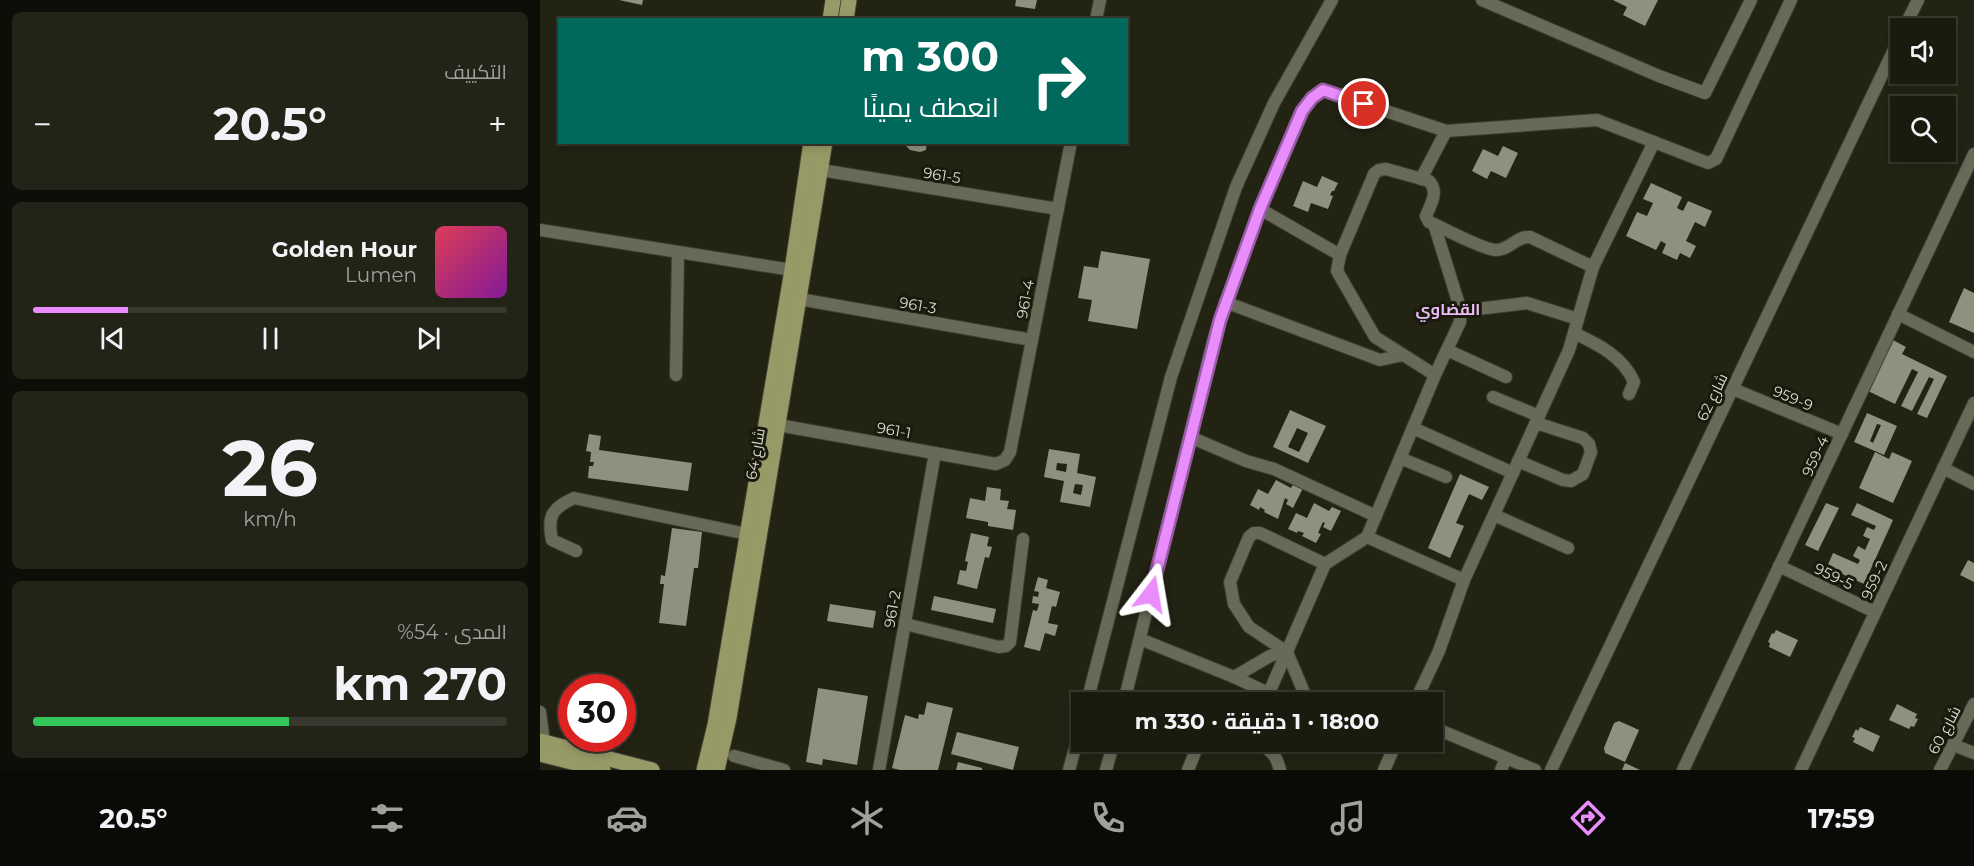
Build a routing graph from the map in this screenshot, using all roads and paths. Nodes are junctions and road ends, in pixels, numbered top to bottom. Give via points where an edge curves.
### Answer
1 (833, 0) edge
2 (849, 0) edge
3 (1100, 0) edge
4 (1332, 0) edge
5 (1482, 0) edge
6 (1751, 0) edge
7 (1791, 0) edge
8 (1918, 0) edge
9 (830, 18) edge
10 (846, 18) edge
11 (1096, 18) edge
12 (1909, 18) edge
13 (1890, 58) edge
14 (1446, 130) junction
15 (1654, 142) junction
16 (811, 144) edge
17 (825, 144) edge
18 (1071, 144) edge
19 (1974, 154) edge
20 (820, 170) junction
21 (1421, 179) junction
22 (1058, 208) junction
23 (1260, 209) junction
24 (1434, 224) junction
25 (540, 230) edge
26 (678, 253) junction
27 (1340, 255) junction
28 (1593, 267) junction
29 (792, 270) junction
30 (799, 299) junction
31 (1225, 302) junction
32 (1461, 312) junction
33 (1898, 314) junction
34 (1578, 319) junction
35 (1574, 333) junction
36 (1032, 340) junction
37 (1447, 350) junction
38 (1974, 352) edge
39 (1403, 355) junction
40 (676, 375) dead end
41 (1435, 375) junction
42 (1506, 377) dead end
43 (1732, 389) junction
44 (1629, 393) dead end
45 (1493, 397) dead end
46 (1974, 403) edge
47 (1538, 419) junction
48 (778, 425) junction
49 (1413, 428) junction
50 (1842, 434) junction
51 (1190, 437) junction
52 (935, 453) junction
53 (1400, 458) junction
54 (1005, 460) joint
55 (1516, 467) junction
56 (1943, 468) junction
57 (1446, 477) dead end
58 (1974, 484) edge
59 (1494, 515) junction
60 (1376, 516) junction
61 (747, 534) junction
62 (1367, 537) junction
63 (1023, 539) dead end
64 (1568, 549) dead end
65 (576, 551) dead end
66 (1325, 564) junction
67 (1779, 566) junction
68 (1464, 580) junction
69 (1875, 612) junction
70 (905, 624) junction
71 (1140, 639) junction
72 (1286, 651) junction
73 (1234, 677) junction
74 (1090, 692) edge
75 (1127, 692) edge
76 (1258, 692) edge
77 (1269, 692) edge
78 (1304, 692) edge
79 (1420, 692) edge
80 (1974, 704) edge
81 (540, 712) edge
82 (1443, 733) edge
83 (1953, 745) junction
84 (541, 746) edge
85 (1074, 752) edge
86 (1110, 752) edge
87 (1195, 752) edge
88 (1272, 752) edge
89 (1392, 752) edge
90 (1974, 753) edge
91 (734, 756) dead end
92 (1504, 764) edge
93 (603, 770) edge
94 (652, 770) edge
95 (704, 770) edge
96 (717, 770) edge
97 (784, 770) edge
98 (879, 770) edge
99 (1069, 770) edge
100 (1106, 770) edge
101 (1188, 770) edge
102 (1280, 770) edge
103 (1384, 770) edge
104 (1535, 770) edge
105 (1551, 770) edge
106 (1683, 770) edge
107 (1801, 770) edge
108 (1940, 770) edge

1 - 9 main road
2 - 10 main road
3 - 11 street
4 - 74 street via 1274,103 1236,187 1171,377
5 - 6 street via 1705,93
7 - 15 street via 1716,159 1708,163
8 - 12 street
13 - 43 street, شارع 62
14 - 15 street via 1597,120
14 - 21 street
14 - 23 street via 1323,90 1302,111
15 - 28 street
16 - 29 main road, شارع 64
17 - 20 main road, شارع 64
18 - 22 street, 961-4
19 - 33 street, 959-4
20 - 22 street, 961-5
20 - 30 main road, شارع 64
21 - 24 street via 1434,186 1426,216
21 - 27 street via 1386,169 1374,174
22 - 36 street, 961-4
23 - 27 street
23 - 31 street
24 - 28 street via 1494,250 1530,237
24 - 32 street
25 - 26 street
26 - 29 street
26 - 40 street
27 - 39 street via 1337,271 1376,337
28 - 34 street
29 - 61 main road, شارع 64
30 - 36 street, 961-3
30 - 48 main road, شارع 64
31 - 39 street via 1380,360
31 - 51 street
32 - 34 street via 1527,303
32 - 37 street
33 - 38 street
33 - 50 street, 959-4
34 - 35 street
35 - 44 street via 1603,347 1621,363 1634,382
35 - 47 street
36 - 54 street, 961-4 via 1010,452
37 - 41 street
37 - 42 street
39 - 41 street
41 - 49 street
43 - 50 street, 959-9
43 - 105 street, شارع 62
45 - 47 street
46 - 56 street, 959-2
47 - 55 street
47 - 55 street via 1589,444 1591,452 1583,474 1571,482
48 - 52 street, 961-1
48 - 96 main road, شارع 64
49 - 53 street
49 - 55 street
50 - 67 street, 959-4
51 - 60 street via 1246,462 1274,469
51 - 71 street
52 - 54 street, 961-1 via 996,464
52 - 70 street, 961-2
53 - 57 street
53 - 60 street
55 - 59 street
56 - 58 street
56 - 69 street, 959-2
59 - 64 street
59 - 68 street
60 - 62 street
61 - 65 street via 574,498 552,513 549,526 552,540
61 - 95 main road, شارع 64
62 - 66 street
62 - 68 street
63 - 70 street via 1010,642 1006,646
66 - 72 street
66 - 72 street via 1260,533 1249,537 1230,582 1234,604 1249,627
67 - 69 street, 959-5
67 - 106 street, 959-4
68 - 79 street
69 - 107 street, 959-2
70 - 98 street, 961-2
71 - 73 street
71 - 75 street
72 - 73 street
72 - 77 street
72 - 78 street
73 - 76 street
80 - 83 street, شارع 60
81 - 84 street
82 - 92 street
83 - 90 street
83 - 108 street, شارع 60
84 - 93 main road
84 - 94 main road
85 - 99 street
86 - 100 street
87 - 101 street
88 - 102 street
89 - 103 street
91 - 97 street
92 - 104 street

